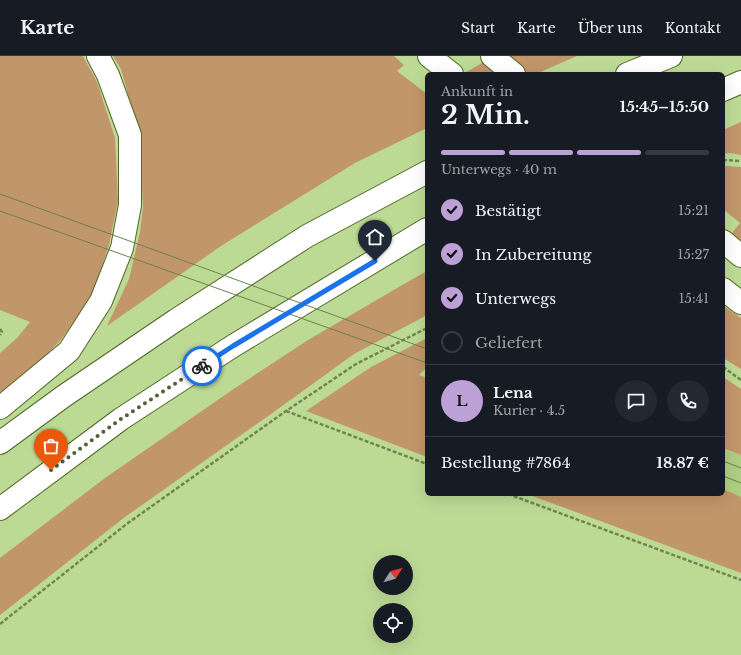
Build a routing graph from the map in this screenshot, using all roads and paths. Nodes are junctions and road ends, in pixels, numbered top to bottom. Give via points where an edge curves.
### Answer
1 (98, 56) edge
2 (492, 56) edge
3 (671, 56) edge
4 (512, 72) edge
5 (632, 72) edge
6 (741, 82) edge
7 (725, 89) edge
8 (725, 160) edge
9 (741, 161) edge
10 (425, 173) edge
11 (425, 230) edge
12 (725, 243) edge
13 (741, 256) edge
14 (725, 291) edge
15 (741, 303) edge
16 (0, 329) edge
17 (425, 329) edge
18 (0, 335) edge
19 (725, 368) edge
20 (741, 380) edge
21 (0, 408) edge
22 (286, 411) junction
23 (0, 443) edge
24 (425, 463) edge
25 (513, 496) edge
26 (0, 509) edge
27 (741, 580) edge
28 (0, 624) edge

1 - 21 highway via 108,75 130,135 130,205 122,248 101,301 69,351
2 - 4 highway
3 - 5 highway
6 - 7 highway
8 - 9 path
10 - 23 highway via 274,257 64,396
11 - 26 highway via 233,346 121,419
12 - 13 highway
14 - 15 highway
16 - 18 path
17 - 22 path via 356,364
19 - 20 path
22 - 24 path
22 - 28 path via 128,523
25 - 27 path

